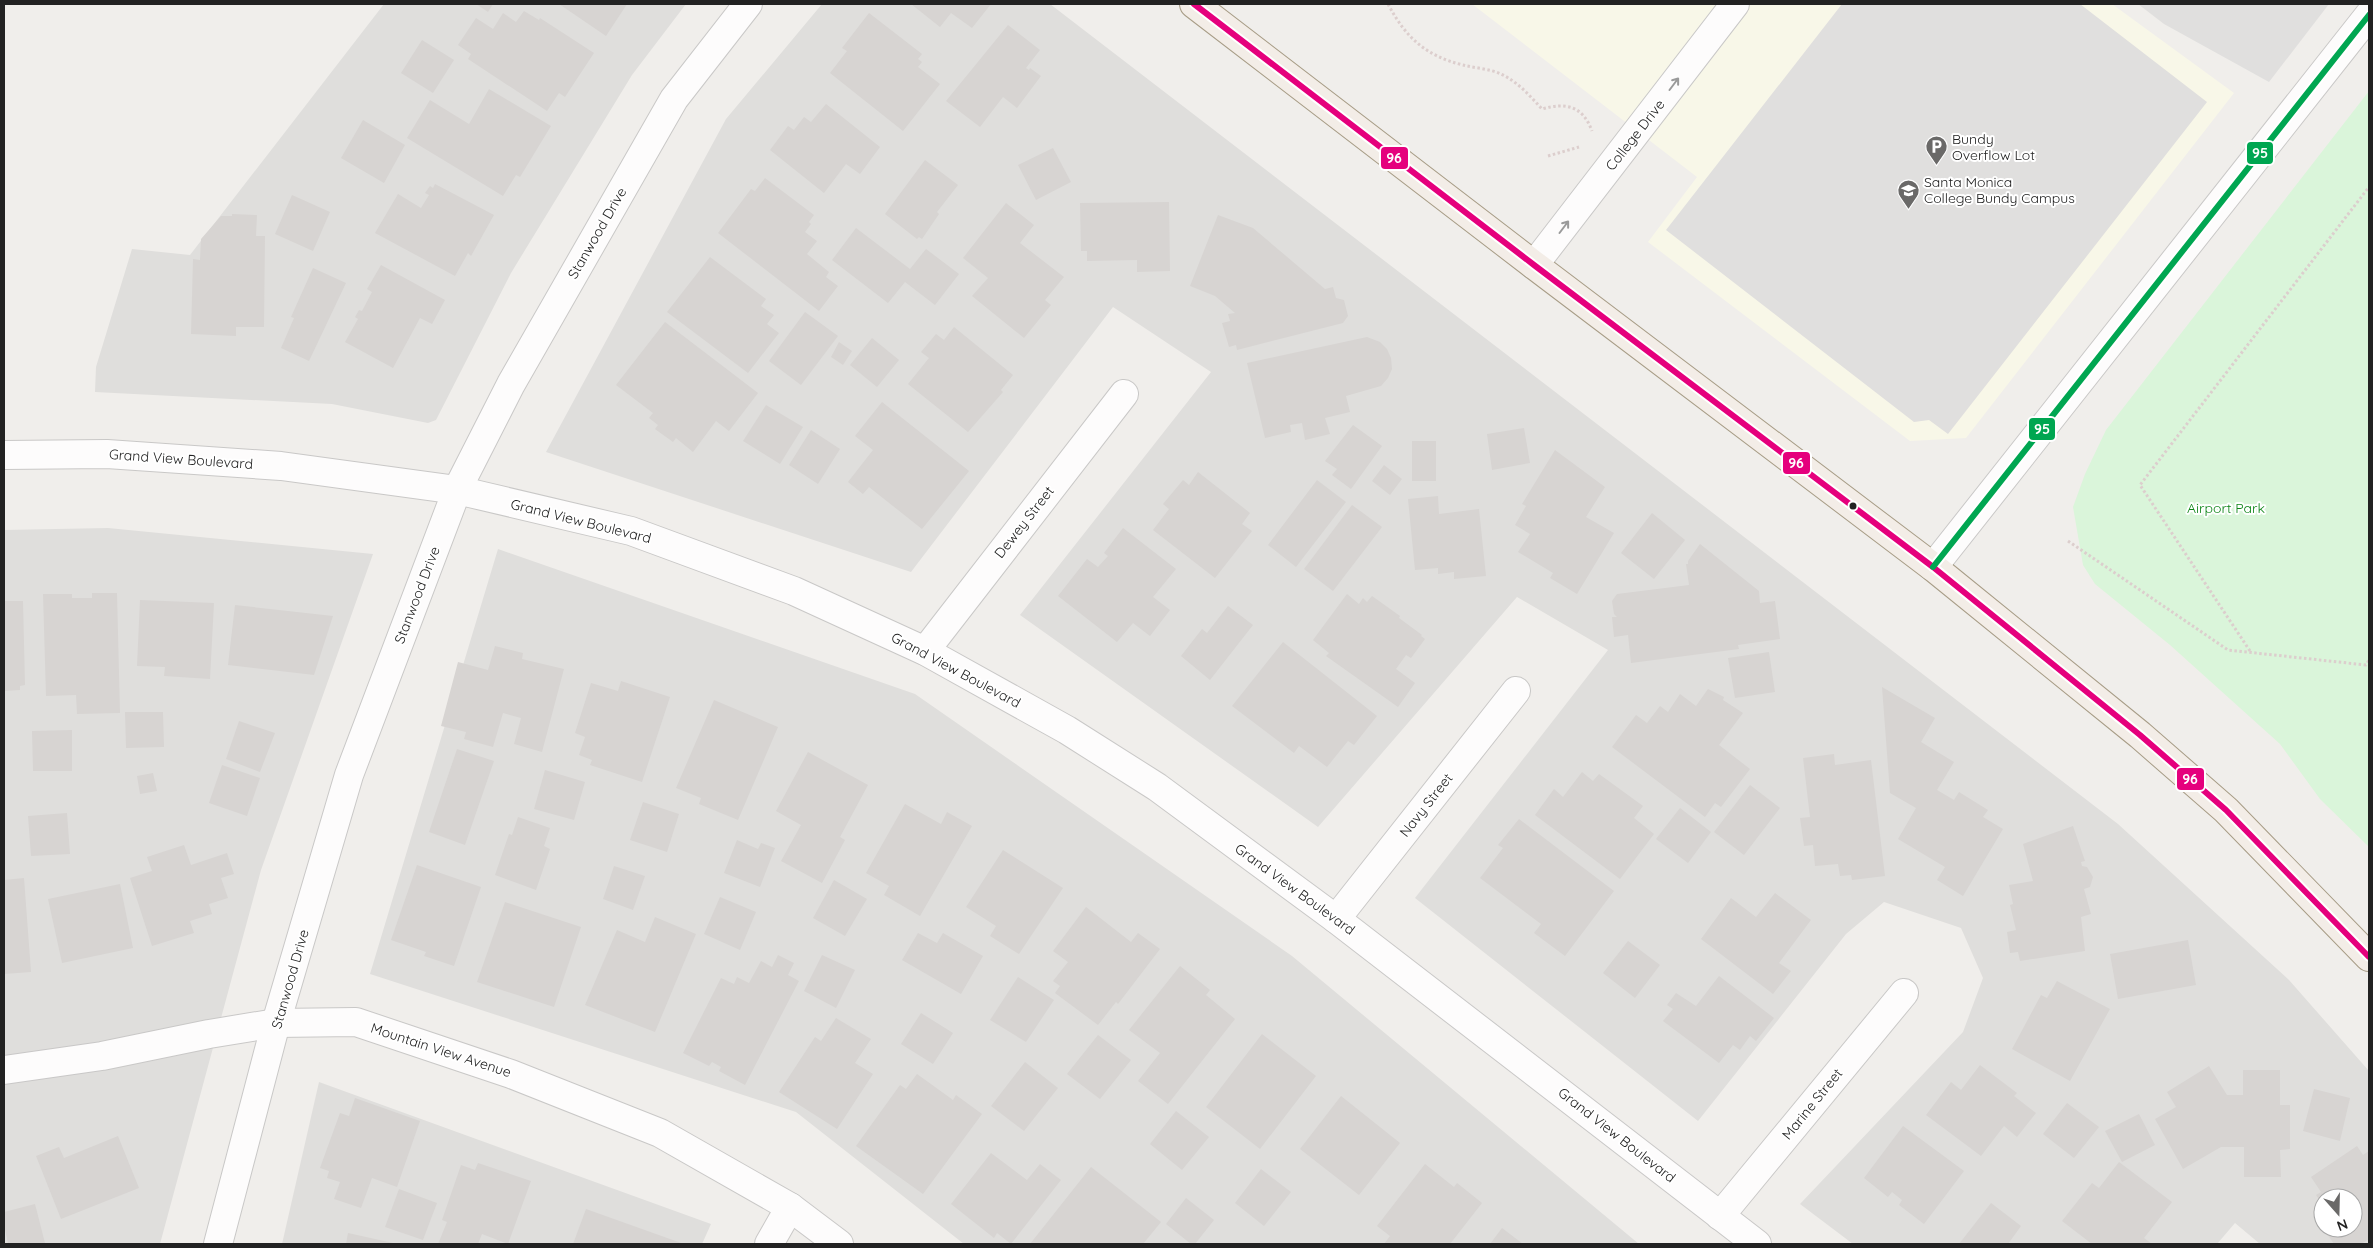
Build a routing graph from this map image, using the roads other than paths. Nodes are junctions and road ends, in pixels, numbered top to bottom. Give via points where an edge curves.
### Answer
1 (748, 4) edge
2 (1194, 4) edge
3 (1735, 4) edge
4 (2369, 15) edge
5 (1534, 265) junction
6 (1124, 394) dead end
7 (4, 455) edge
8 (457, 490) junction
9 (1933, 567) junction
10 (925, 651) junction
11 (1516, 691) dead end
12 (1336, 919) junction
13 (2369, 957) edge
14 (1904, 992) dead end
15 (276, 1023) junction
16 (4, 1070) edge
17 (790, 1207) junction
18 (1720, 1216) junction
19 (218, 1244) edge
20 (769, 1244) edge
21 (839, 1244) edge
22 (1757, 1244) edge

1 - 8 street, Stanwood Drive via 674,99 511,384
2 - 5 main road
5 -> 3 street, College Drive
4 - 9 street
5 - 9 main road
6 - 10 street, Dewey Street
7 - 8 street, Grand View Boulevard via 107,454 281,466
8 - 10 street, Grand View Boulevard via 631,531 794,591
8 - 15 street, Stanwood Drive via 349,775
9 - 13 main road via 2140,735 2226,810
10 - 12 street, Grand View Boulevard via 1067,730 1157,787
11 - 12 street, Navy Street
12 - 18 street, Grand View Boulevard
14 - 18 street, Marine Street
15 - 16 street, Mountain View Avenue via 102,1056
15 - 17 street, Mountain View Avenue via 356,1022 511,1074 660,1133
15 - 19 street, Stanwood Drive
17 - 20 street
17 - 21 street, Mountain View Avenue
18 - 22 street, Grand View Boulevard

